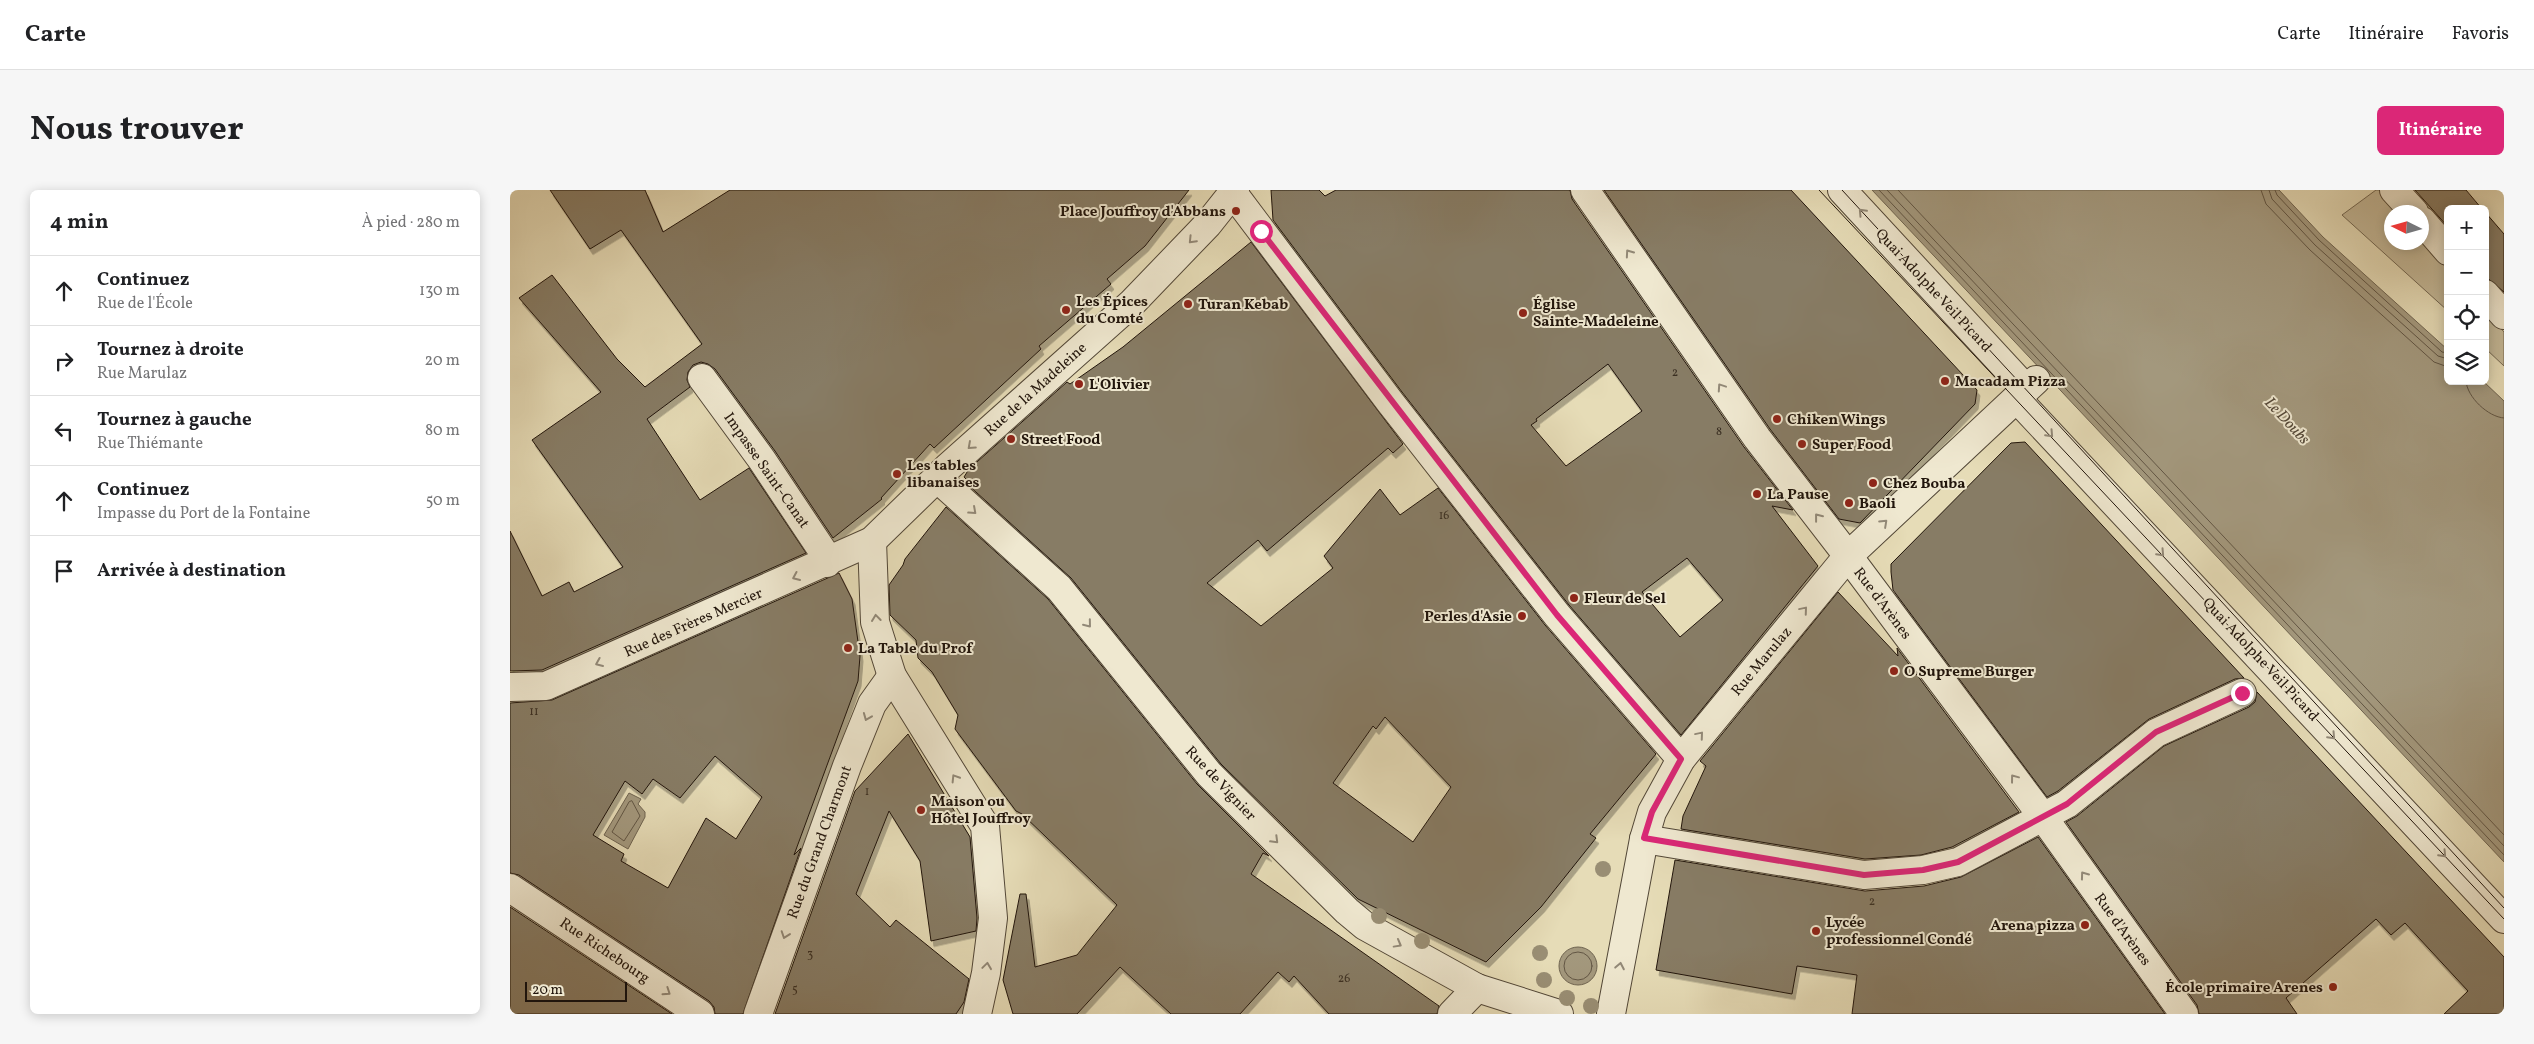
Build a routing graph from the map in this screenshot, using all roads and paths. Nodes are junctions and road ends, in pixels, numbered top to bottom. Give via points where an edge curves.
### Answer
1 (1585, 190) edge
2 (1842, 190) edge
3 (2394, 190) edge
4 (1234, 192) edge
5 (2408, 205) edge
6 (2429, 229) edge
7 (2447, 250) edge
8 (2486, 295) edge
9 (2504, 315) edge
10 (702, 378) dead end
11 (2026, 389) junction
12 (936, 478) junction
13 (872, 542) junction
14 (1848, 556) junction
15 (827, 563) junction
16 (892, 676) junction
17 (510, 687) edge
18 (2242, 693) dead end
19 (1681, 759) junction
20 (2043, 817) junction
21 (1644, 838) junction
22 (510, 888) edge
23 (2504, 919) edge
24 (1477, 988) junction
25 (700, 1014) edge
26 (758, 1014) edge
27 (977, 1014) edge
28 (1452, 1014) edge
29 (1559, 1014) edge
30 (1611, 1014) edge
31 (2184, 1014) edge

14 -> 1 street, Rue d'Arènes via 1756,438
11 -> 2 street, Quai Adolphe Veil Picard
3 - 5 street
4 -> 12 street, Rue de la Madeleine via 1208,224 1132,303
4 - 19 street via 1390,402 1557,615
6 - 7 street
8 - 9 street
10 - 15 street, Impasse Saint-Canat via 762,460 822,550
14 -> 11 street, Rue Marulaz
11 -> 23 street, Quai Adolphe Veil Picard
12 - 13 street, Rue de la Madeleine
12 -> 24 street, Rue de Vignier via 1059,588 1209,774 1347,912 1365,926
13 - 15 street, Rue des Frères Mercier
16 -> 13 street via 875,622
19 -> 14 street, Rue Marulaz
20 -> 14 street, Rue d'Arènes
15 -> 17 street, Rue des Frères Mercier via 546,686
16 -> 26 street, Rue du Grand Charmont via 872,704
27 -> 16 street via 993,918 985,826
18 - 20 street via 2156,732 2067,804
19 - 21 street, Rue Marulaz via 1652,812
20 - 21 street via 1958,862 1923,870 1864,875
31 -> 20 street, Rue d'Arènes
30 -> 21 street, Rue Marulaz
22 -> 25 street, Rue Richebourg
24 - 28 street
24 - 29 street, Rue de Vignier

